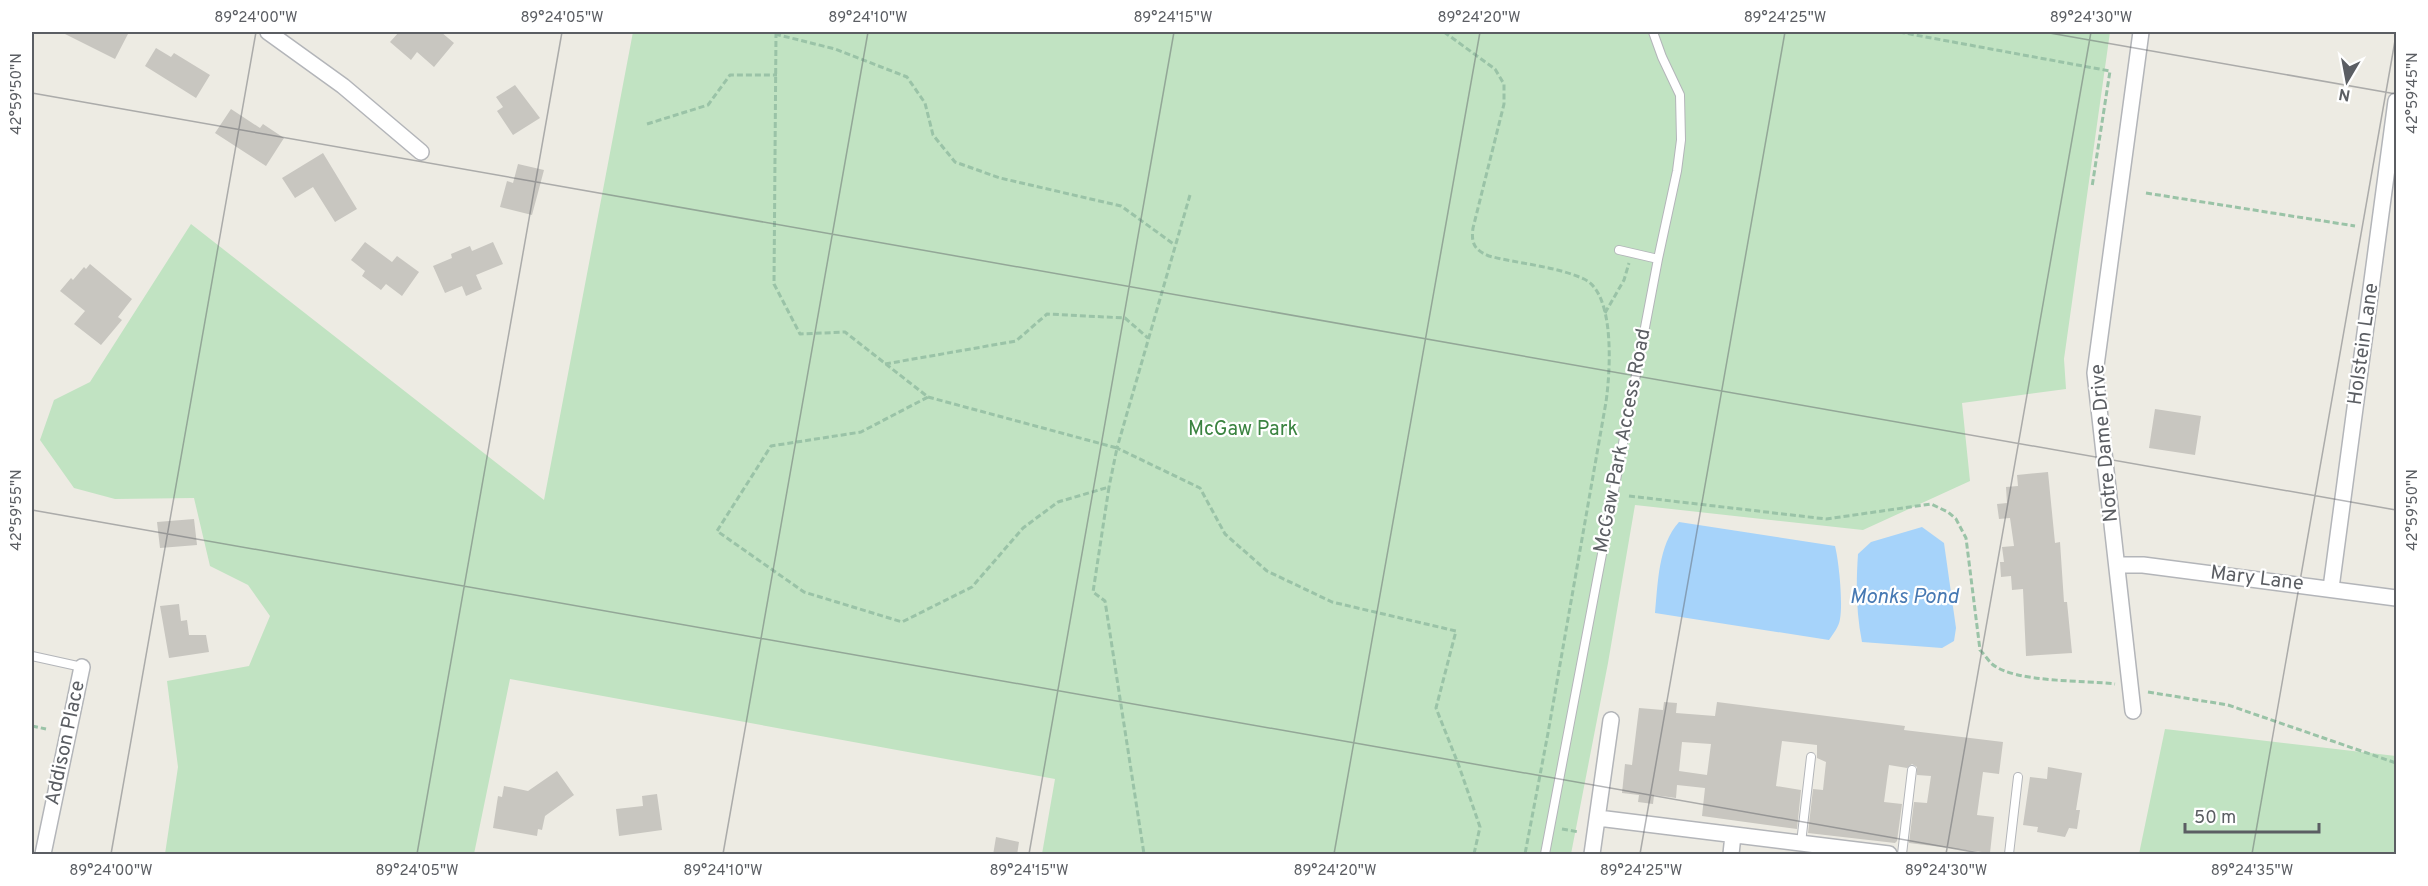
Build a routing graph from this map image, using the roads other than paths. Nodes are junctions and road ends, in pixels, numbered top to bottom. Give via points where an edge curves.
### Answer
1 (268, 32) edge
2 (1653, 32) edge
3 (2141, 32) edge
4 (2397, 101) edge
5 (421, 152) dead end
6 (1619, 250) dead end
7 (1658, 259) junction
8 (2118, 565) junction
9 (2331, 588) junction
10 (2397, 598) edge
11 (32, 656) edge
12 (82, 667) joint
13 (2133, 711) dead end
14 (1611, 720) dead end
15 (1811, 757) dead end
16 (1912, 770) dead end
17 (2018, 777) dead end
18 (1598, 818) junction
19 (1734, 835) junction
20 (1801, 843) junction
21 (43, 855) edge
22 (1545, 855) edge
23 (1592, 855) edge
24 (1731, 855) edge
25 (1889, 855) edge
26 (1902, 855) edge
27 (2009, 855) edge

1 - 5 street via 343,86
2 - 7 lane, McGaw Park Access Road via 1680,95 1681,140
3 - 8 street, Notre Dame Drive via 2095,373
4 - 9 street, Holstein Lane
6 - 7 lane
7 - 22 lane, McGaw Park Access Road
8 - 9 street, Mary Lane
8 - 13 street, Notre Dame Drive
9 - 10 street, Mary Lane
11 - 12 lane
12 - 21 street, Addison Place
14 - 18 street
15 - 20 lane
16 - 26 lane
17 - 27 lane
18 - 19 street
18 - 23 street
19 - 20 street
19 - 24 street
20 - 25 street

